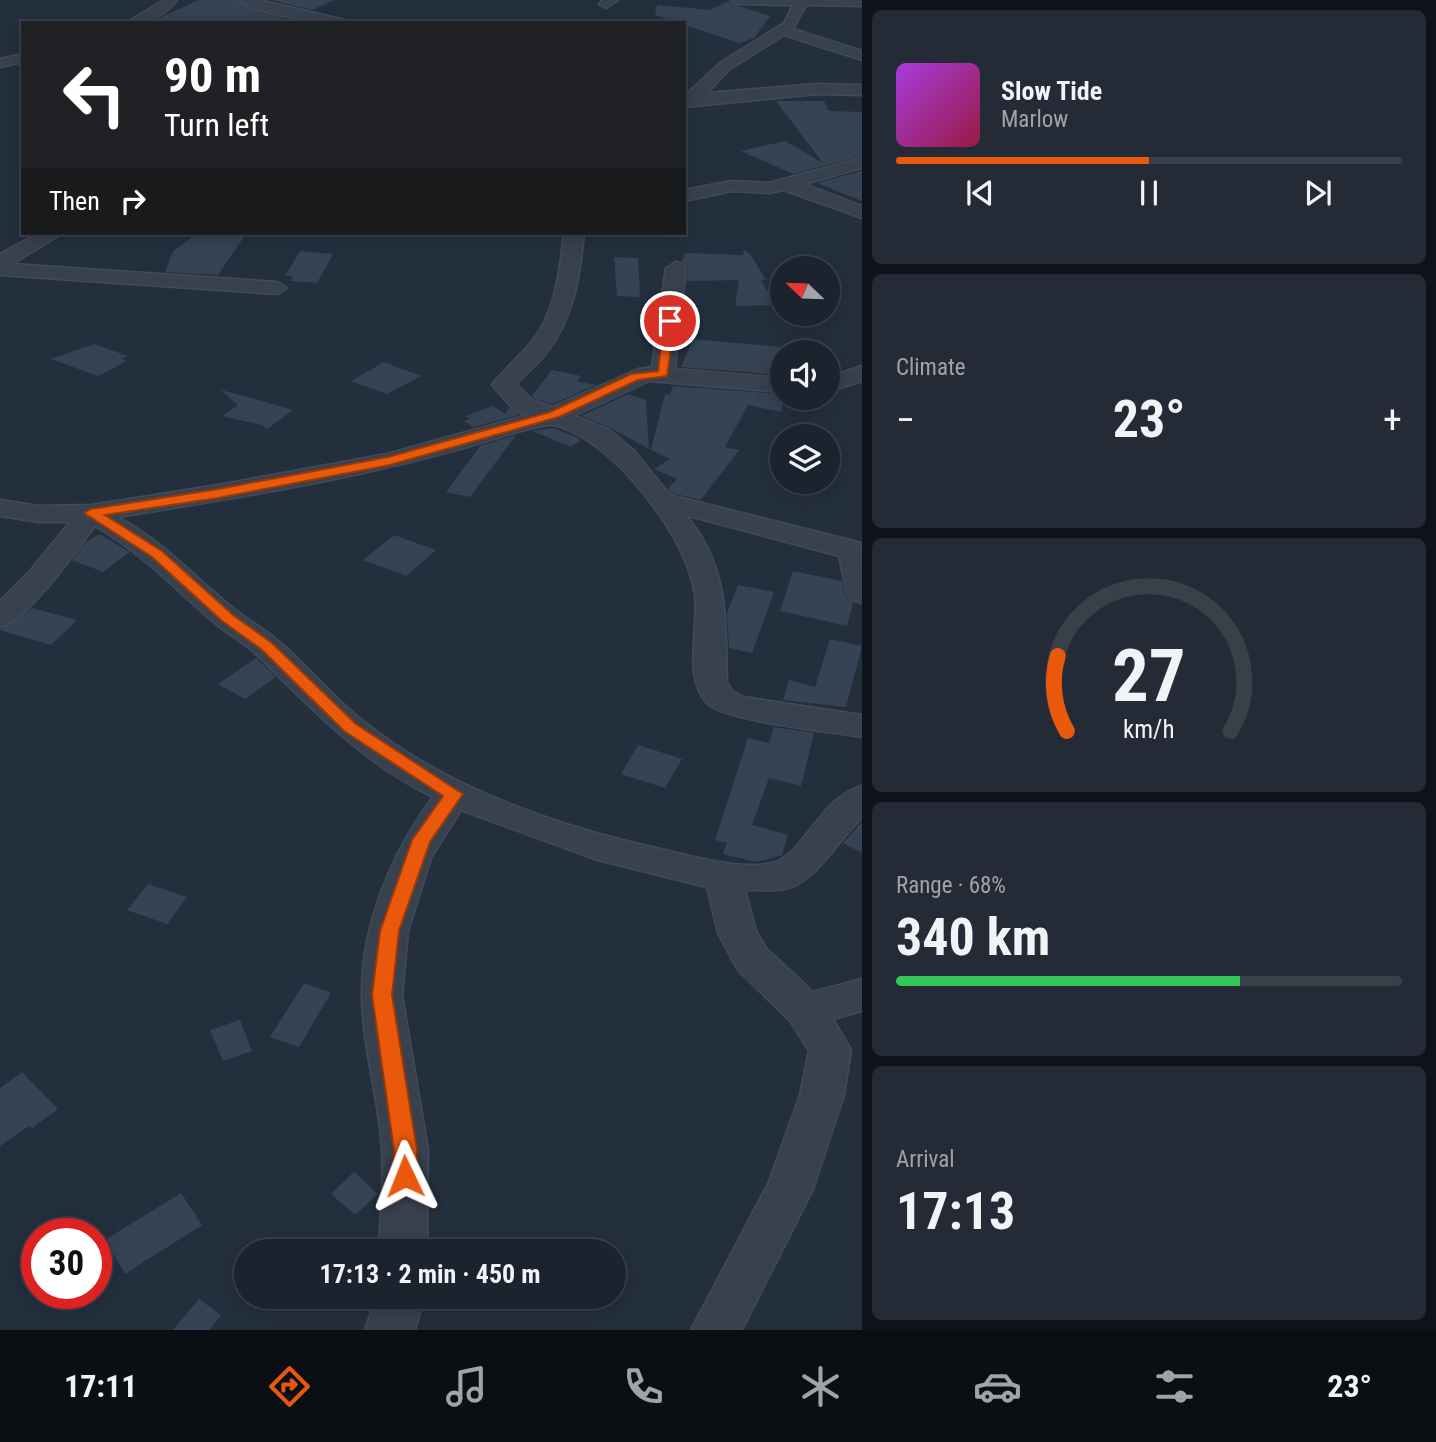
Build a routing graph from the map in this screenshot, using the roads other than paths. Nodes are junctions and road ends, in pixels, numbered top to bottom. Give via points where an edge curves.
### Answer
1 (171, 0) edge
2 (244, 0) edge
3 (736, 0) edge
4 (801, 2) junction
5 (862, 2) edge
6 (137, 21) edge
7 (339, 21) edge
8 (783, 30) junction
9 (862, 56) edge
10 (21, 58) edge
11 (0, 63) edge
12 (862, 90) edge
13 (688, 100) edge
14 (862, 163) edge
15 (786, 184) junction
16 (686, 196) edge
17 (862, 212) edge
18 (49, 235) edge
19 (573, 235) edge
20 (0, 262) edge
21 (0, 268) edge
22 (676, 268) dead end
23 (277, 288) dead end
24 (862, 373) edge
25 (663, 374) junction
26 (840, 381) edge
27 (770, 384) edge
28 (555, 415) junction
29 (662, 501) junction
30 (0, 509) edge
31 (91, 513) junction
32 (856, 552) edge
33 (862, 594) edge
34 (0, 618) edge
35 (862, 726) edge
36 (454, 794) junction
37 (862, 798) edge
38 (723, 877) junction
39 (862, 995) edge
40 (806, 1010) junction
41 (403, 1239) edge
42 (396, 1309) edge
43 (390, 1330) edge
44 (716, 1330) edge

1 - 6 street
2 - 7 street
3 - 4 street
4 - 5 street
4 - 8 street
8 - 9 street
8 - 13 street via 725,65
10 - 11 street
12 - 13 street via 817,89
14 - 15 street
15 - 16 street via 732,186
15 - 17 street
18 - 20 street
19 - 28 street via 572,264 559,310 538,348 505,386 523,405
21 - 23 street
22 - 25 street
24 - 26 street
25 - 27 street
25 - 28 street via 635,376
28 - 29 street via 599,434 625,456
28 - 31 street via 390,461
29 - 32 street
29 - 35 street via 692,540 702,566 710,595 711,683 720,698 737,706
30 - 31 street
31 - 34 street
31 - 36 street via 157,554 227,618 267,646 350,727
32 - 33 street
36 - 38 street via 611,851
36 - 41 street via 413,858 390,931 382,995 405,1150
37 - 38 street via 830,826 808,857 785,875
38 - 40 street via 737,933 752,959
39 - 40 street
40 - 44 street via 830,1050 822,1095 790,1189
42 - 43 street

